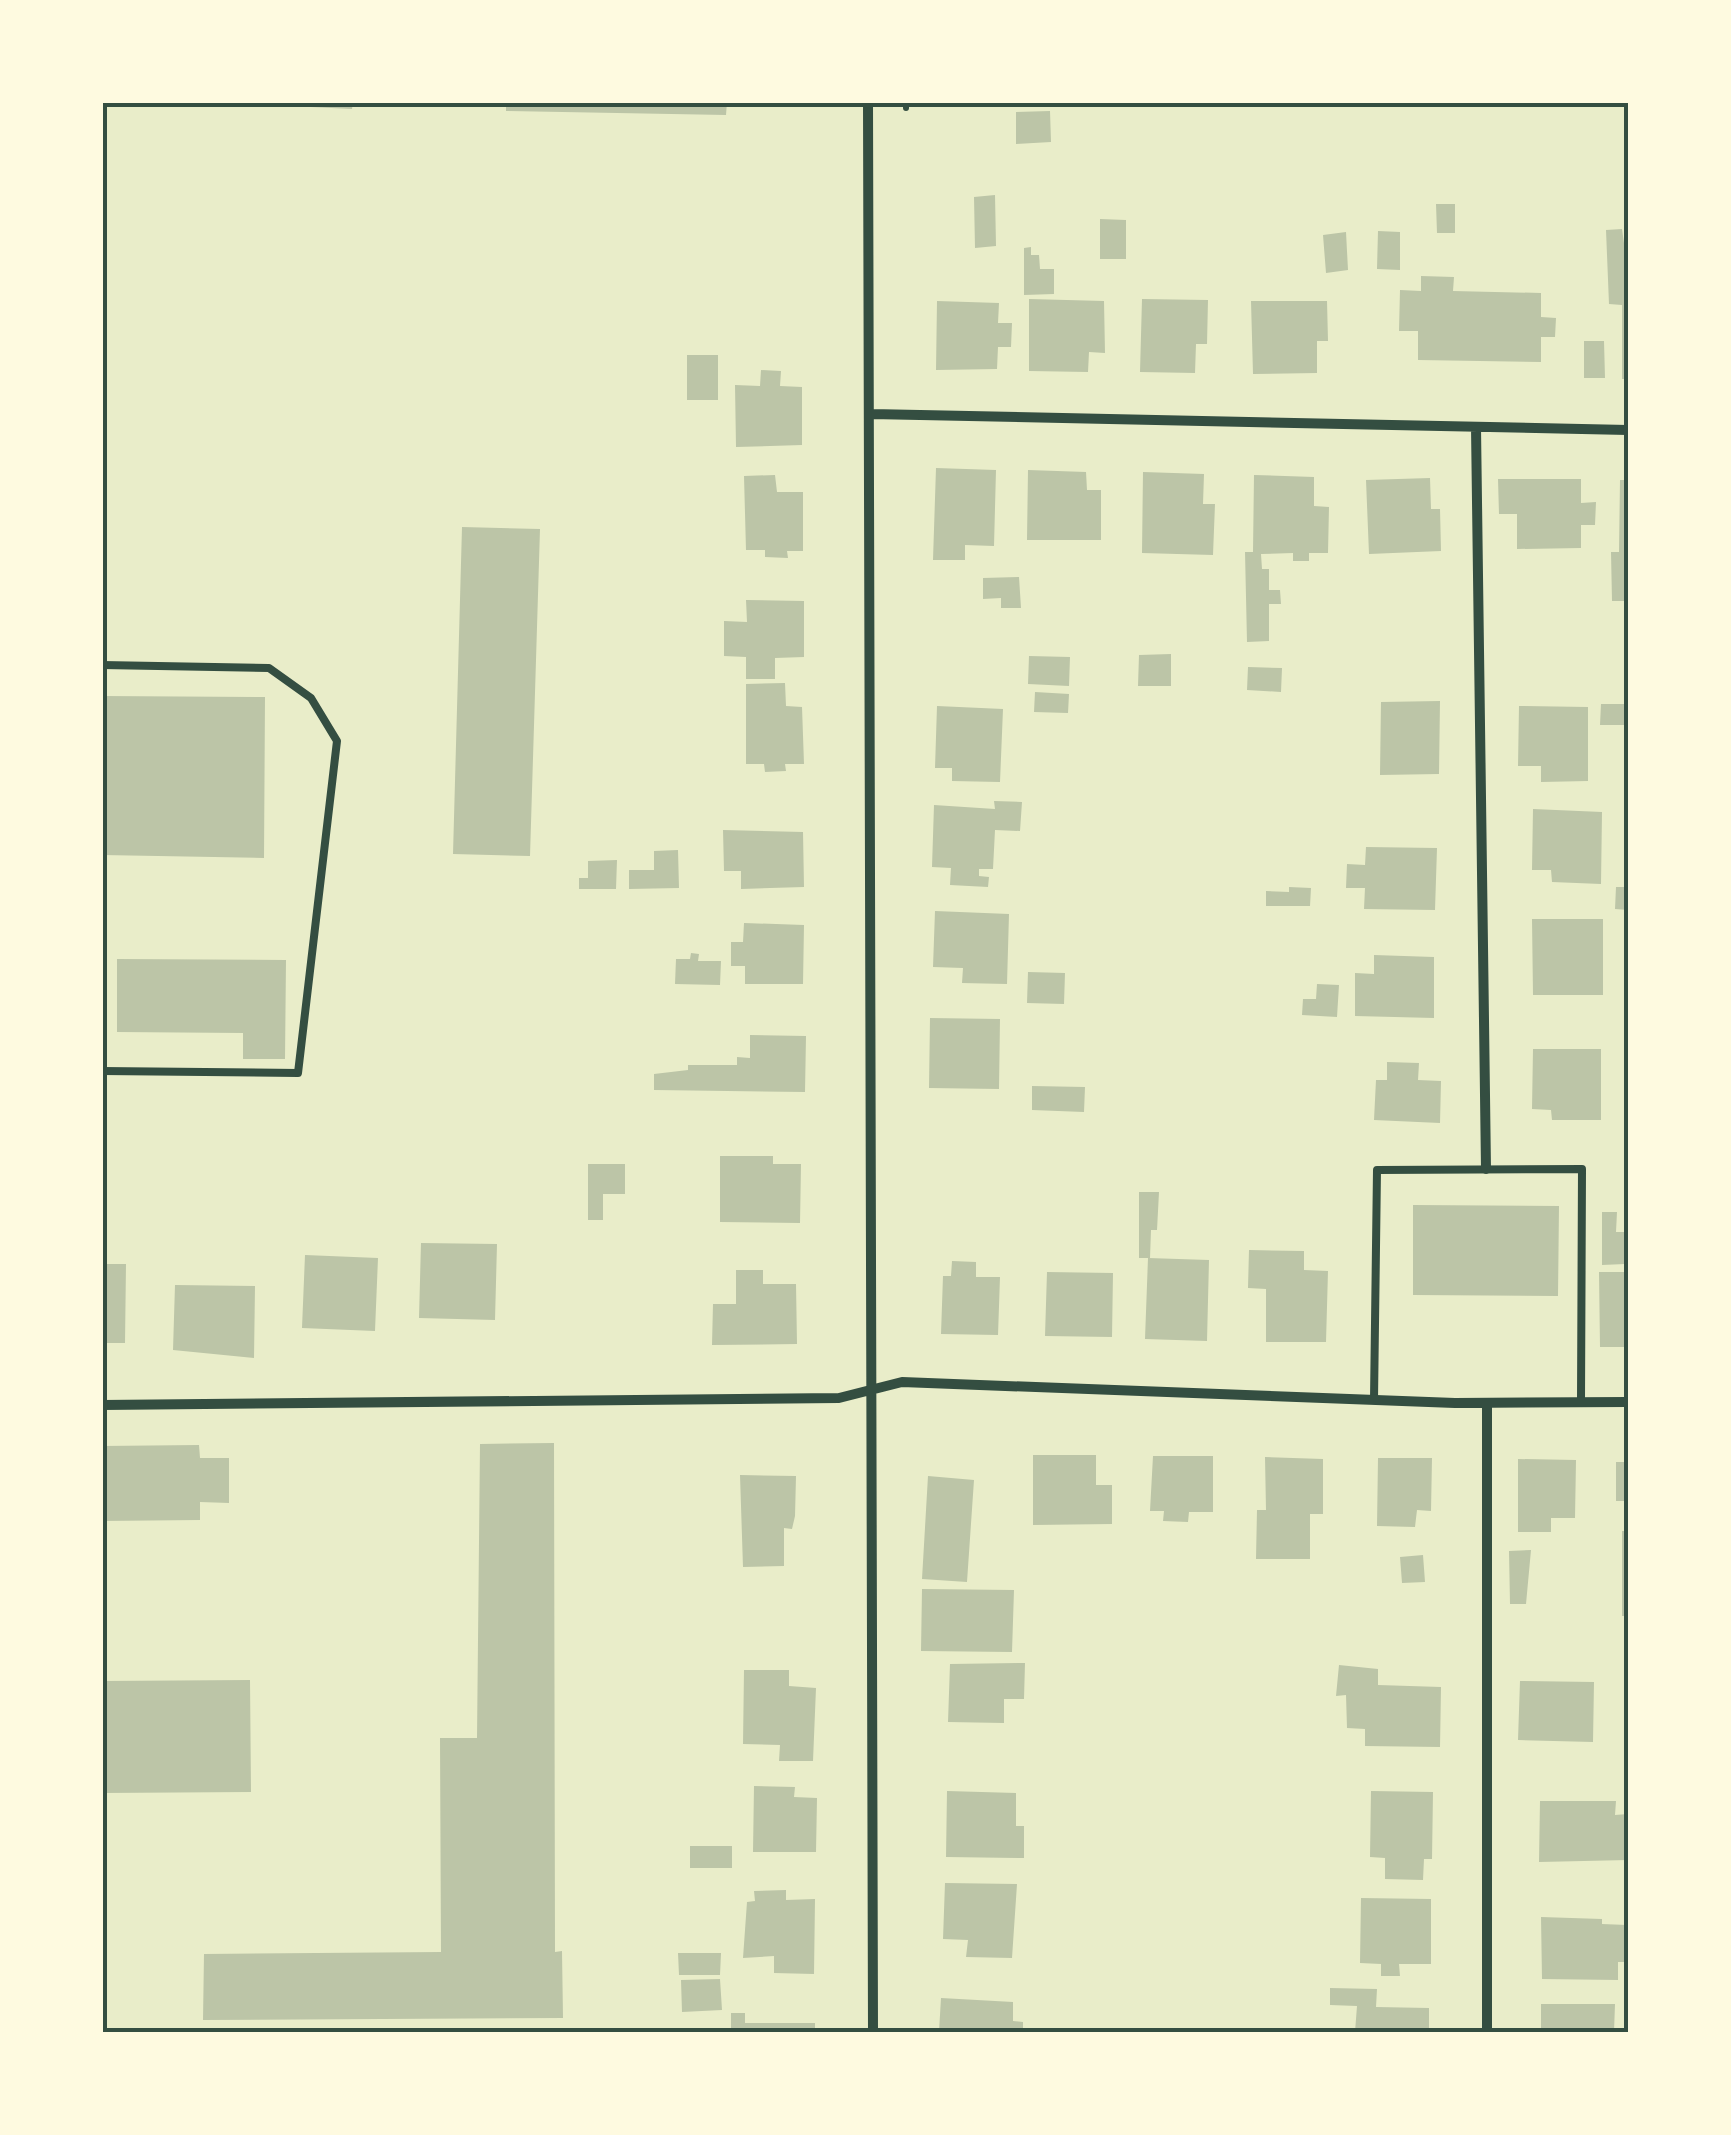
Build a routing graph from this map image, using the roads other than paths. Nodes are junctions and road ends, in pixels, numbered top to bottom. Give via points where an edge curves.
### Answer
1 (868, 102) edge
2 (870, 414) junction
3 (1476, 426) junction
4 (1628, 430) edge
5 (102, 665) edge
6 (102, 1071) edge
7 (1486, 1169) junction
8 (871, 1389) junction
9 (1374, 1400) junction
10 (1581, 1402) junction
11 (1628, 1402) edge
12 (102, 1404) edge
13 (1487, 1404) junction
14 (873, 2032) edge
15 (1486, 2032) edge

1 - 2 street
2 - 3 street
2 - 8 street
3 - 4 street
3 - 7 street
5 - 6 lane via 269,668 311,698 336,741 298,1074
7 - 9 lane via 1377,1170
7 - 10 lane via 1582,1169
8 - 9 street via 902,1382
8 - 12 street via 839,1398
8 - 14 street
9 - 13 street
10 - 11 street
10 - 13 street
13 - 15 street

